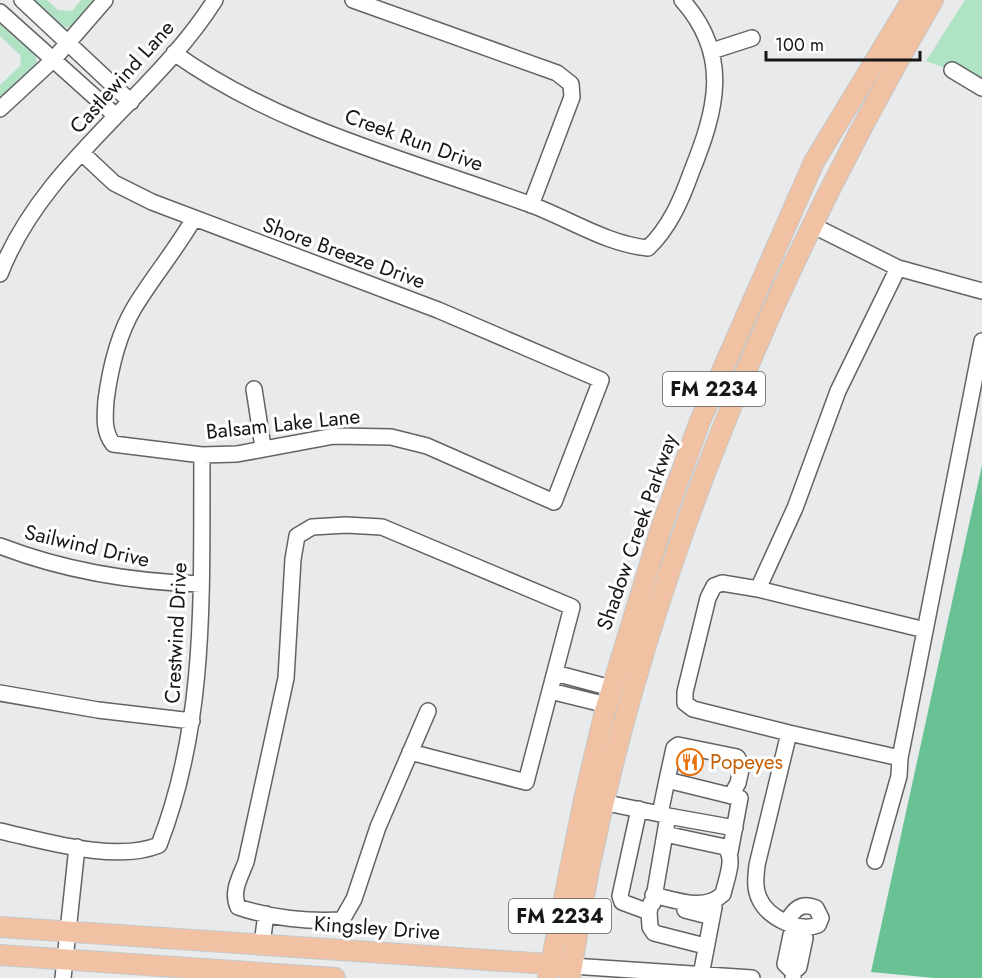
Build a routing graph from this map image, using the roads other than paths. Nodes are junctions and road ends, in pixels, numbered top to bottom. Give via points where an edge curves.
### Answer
1 (22, 0) edge
2 (105, 0) edge
3 (215, 0) edge
4 (353, 0) edge
5 (682, 0) edge
6 (933, 0) edge
7 (906, 2) edge
8 (0, 12) edge
9 (752, 38) dead end
10 (68, 44) junction
11 (712, 51) junction
12 (174, 53) junction
13 (53, 60) junction
14 (952, 70) dead end
15 (982, 88) edge
16 (131, 102) junction
17 (0, 110) edge
18 (116, 116) junction
19 (82, 153) junction
20 (531, 205) junction
21 (193, 220) junction
22 (812, 225) junction
23 (898, 268) junction
24 (0, 274) edge
25 (982, 291) edge
26 (982, 341) edge
27 (254, 389) dead end
28 (263, 447) junction
29 (202, 455) junction
30 (554, 502) joint
31 (0, 546) edge
32 (201, 584) junction
33 (758, 589) junction
34 (925, 630) junction
35 (555, 673) junction
36 (550, 691) junction
37 (0, 693) edge
38 (609, 697) junction
39 (428, 711) dead end
40 (192, 721) junction
41 (789, 733) junction
42 (410, 752) junction
43 (900, 758) junction
44 (667, 780) junction
45 (731, 795) junction
46 (602, 802) junction
47 (639, 810) junction
48 (664, 815) junction
49 (735, 828) junction
50 (0, 831) edge
51 (665, 834) junction
52 (77, 847) junction
53 (730, 852) junction
54 (875, 861) dead end
55 (716, 899) junction
56 (651, 903) junction
57 (266, 914) junction
58 (712, 917) junction
59 (0, 927) edge
60 (69, 931) junction
61 (262, 944) junction
62 (705, 946) junction
63 (0, 955) edge
64 (65, 969) edge
65 (550, 971) edge
66 (571, 972) edge
67 (700, 975) junction
68 (793, 975) edge
69 (259, 976) edge
70 (335, 978) edge
71 (752, 978) edge

1 - 10 street
2 - 10 street
3 - 12 street, Castlewind Lane
4 - 20 street via 557,72 571,84 572,97
5 - 11 street
6 - 22 main road, FM 2234
7 - 38 main road, Shadow Creek Parkway / FM 2234 via 814,162 700,421 661,528
8 - 13 street
9 - 11 street
10 - 13 street
10 - 16 street
11 - 20 street, Creek Run Drive via 715,94 708,131 682,198 661,235 648,249 629,246
12 - 16 street, Castlewind Lane
12 - 20 street, Creek Run Drive via 240,95 324,130
13 - 17 street
13 - 18 street
14 - 15 street
16 - 18 street, Castlewind Lane
18 - 19 street, Castlewind Lane
19 - 21 street, Shore Breeze Drive via 114,183
19 - 24 street, Castlewind Lane via 34,209
21 - 29 street, Balsam Lake Lane via 133,310 110,379 105,417 106,435 112,444
21 - 30 street, Shore Breeze Drive via 438,310 601,380
22 - 23 street
22 - 46 main road, FM 2234 via 722,430 682,537
23 - 25 street
23 - 33 street via 838,391 795,508
26 - 34 street
27 - 28 street
28 - 29 street, Balsam Lake Lane via 237,454
28 - 30 street, Balsam Lake Lane via 334,436 391,437 427,446
29 - 32 street, Crestwind Drive
31 - 32 street, Sailwind Drive via 121,579
32 - 40 street, Crestwind Drive via 198,683
33 - 34 street
33 - 41 street via 729,584 714,586 685,704 693,710
34 - 43 street
35 - 36 street
35 - 38 street
35 - 57 street via 572,607 382,527 312,527 297,536 286,678 246,862 234,899 238,907
36 - 38 street
36 - 42 street via 526,782
37 - 40 street
38 - 65 main road, Shadow Creek Parkway / FM 2234
39 - 42 street
40 - 52 street, Crestwind Drive via 159,845 144,851
41 - 43 street
41 - 68 street via 755,884 768,912 796,927 785,963
42 - 57 street via 342,920
43 - 54 street
44 - 45 street
44 - 45 street via 674,748 685,745 736,757 742,765
44 - 48 street
45 - 49 street via 740,798
46 - 47 street
46 - 66 main road, FM 2234
47 - 48 street
47 - 56 street via 620,896 622,902
48 - 49 street
48 - 51 street
49 - 53 street
50 - 52 street
51 - 53 street via 724,847
51 - 56 street
52 - 60 street
53 - 55 street via 723,894
55 - 56 street via 701,905
55 - 58 street
56 - 58 street
56 - 62 street via 650,927 654,933
57 - 61 street
58 - 62 street
59 - 60 main road, Kingsley Drive
60 - 61 main road, Kingsley Drive
60 - 64 street
61 - 65 main road, Kingsley Drive
61 - 69 main road
62 - 67 street
63 - 64 main road
64 - 69 main road
65 - 66 main road, Kingsley Drive
66 - 67 street, Kingsley Drive
67 - 71 street, Kingsley Drive
69 - 70 main road

